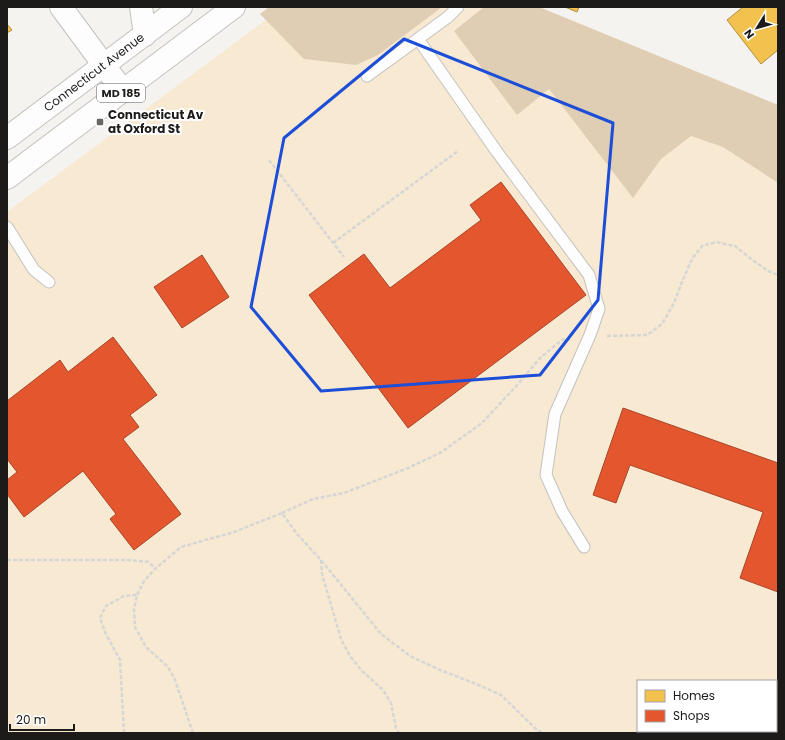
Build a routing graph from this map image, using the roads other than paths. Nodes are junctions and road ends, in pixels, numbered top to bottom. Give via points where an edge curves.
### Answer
1 (61, 7) edge
2 (141, 7) edge
3 (181, 7) edge
4 (234, 7) edge
5 (458, 7) edge
6 (145, 35) junction
7 (418, 39) junction
8 (104, 66) junction
9 (367, 76) dead end
10 (123, 91) junction
11 (7, 138) edge
12 (7, 178) edge
13 (7, 227) edge
14 (49, 282) dead end
15 (584, 547) dead end

1 - 8 main road
2 - 6 main road
3 - 6 main road, Connecticut Avenue / MD 185
4 - 10 main road, MD 185
5 - 7 lane
6 - 8 main road, Connecticut Avenue / MD 185
7 - 9 lane
7 - 15 lane via 497,152 589,275 599,309 555,414 546,475 562,511
8 - 10 main road
8 - 11 main road, Connecticut Avenue / MD 185
10 - 12 main road, MD 185
13 - 14 lane via 34,270

